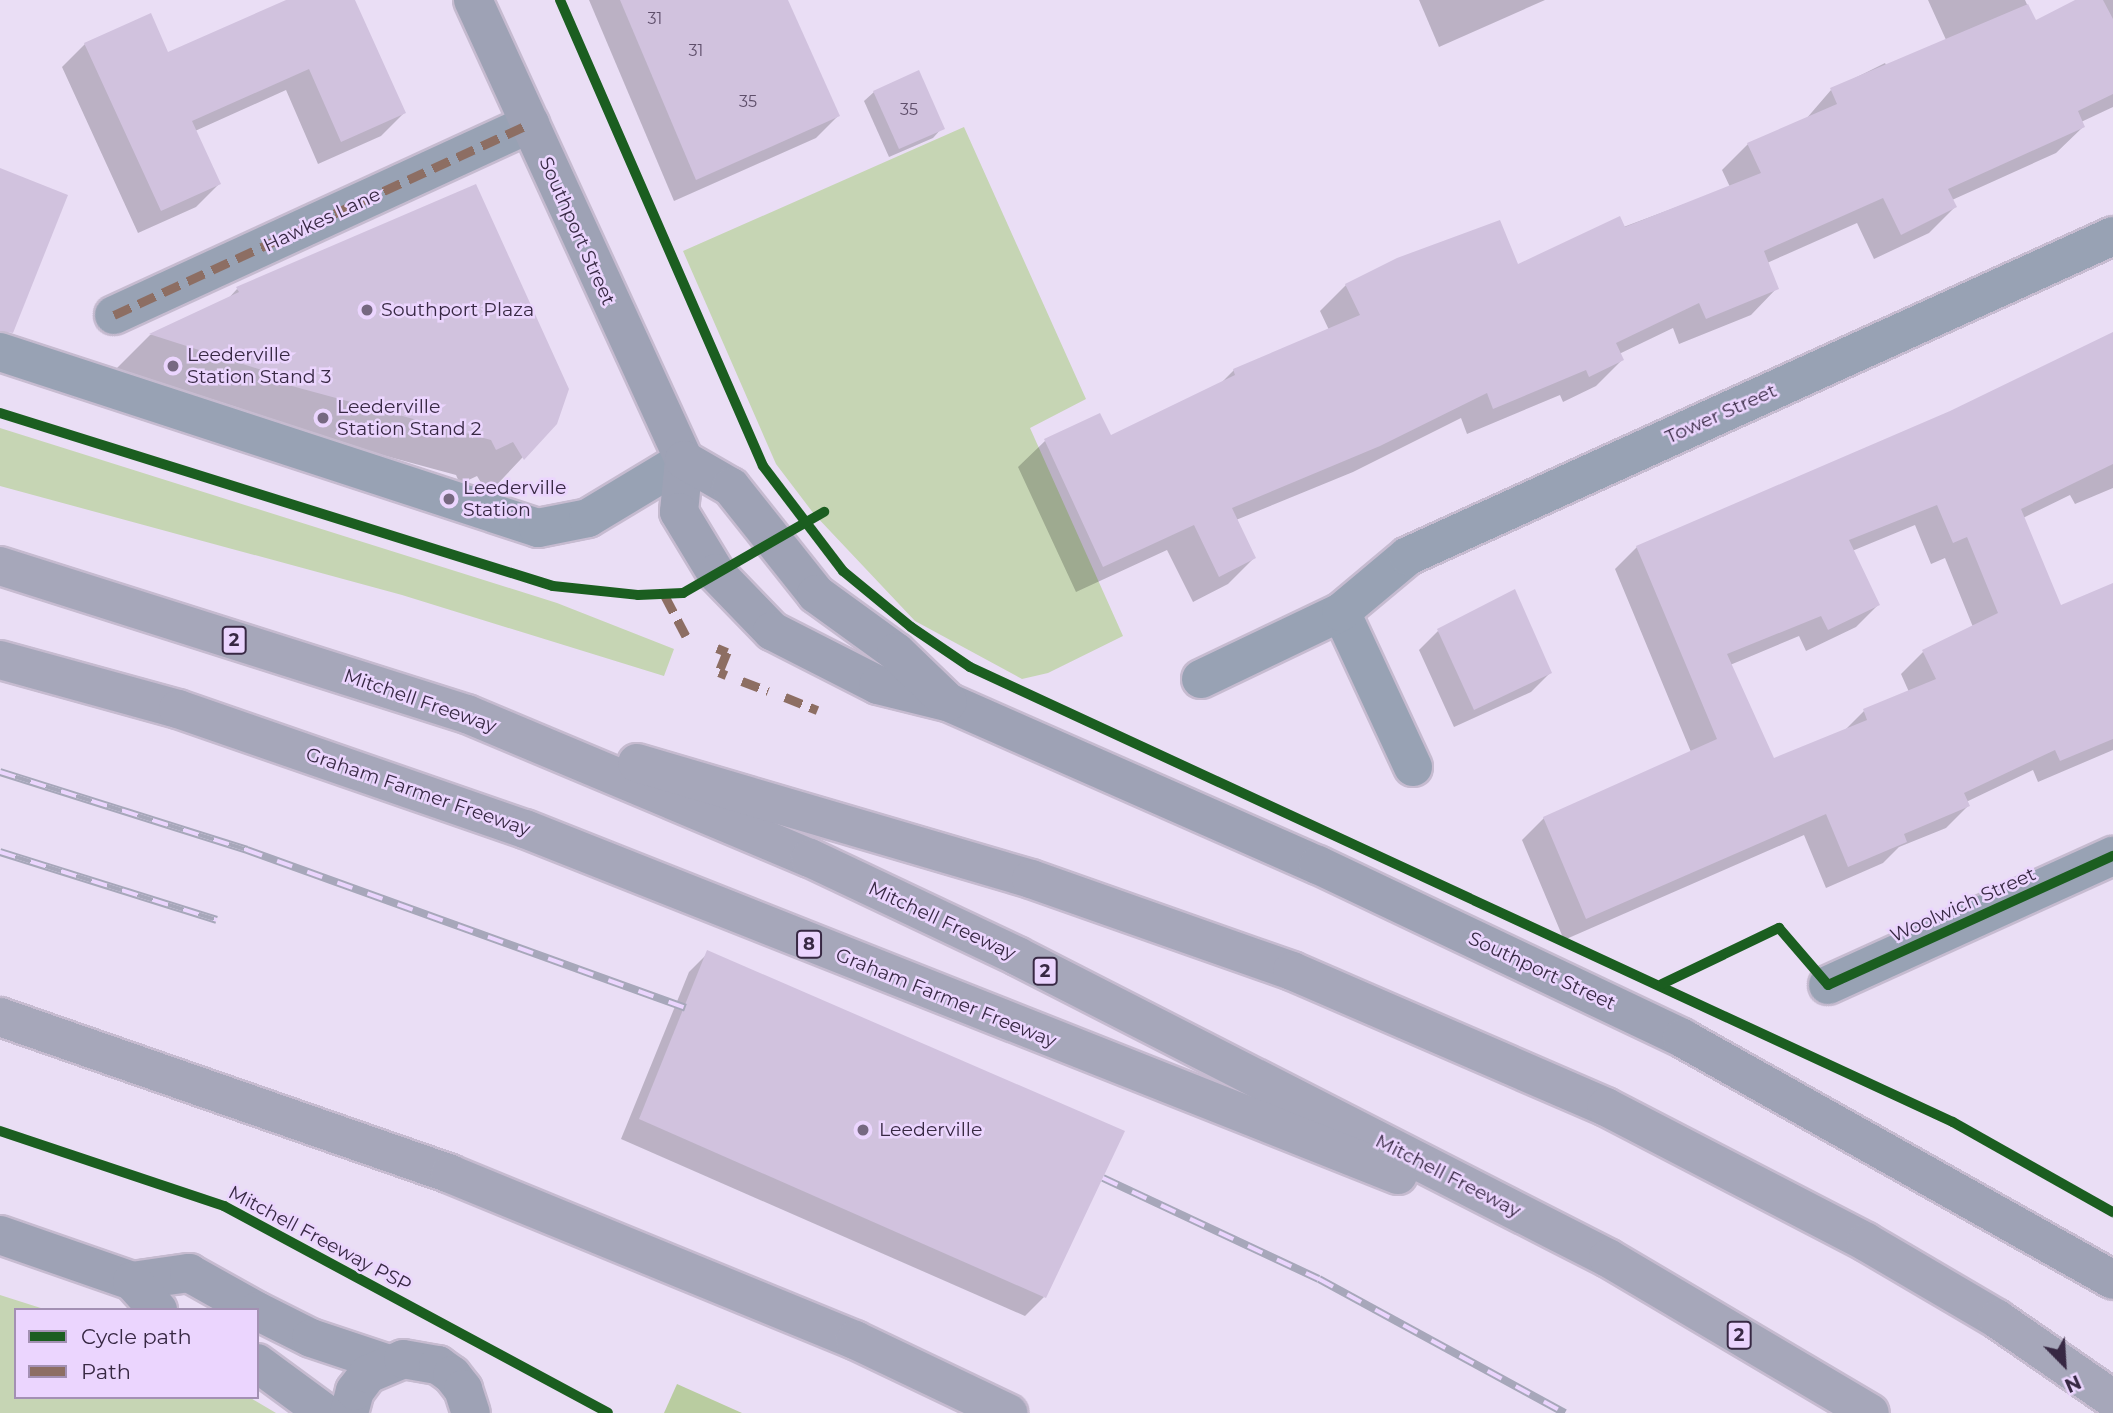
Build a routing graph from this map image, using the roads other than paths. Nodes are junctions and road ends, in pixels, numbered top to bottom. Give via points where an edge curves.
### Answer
1 (474, 0) edge
2 (530, 124) junction
3 (2113, 236) edge
4 (131, 301) dead end
5 (0, 352) edge
6 (684, 460) junction
7 (0, 566) edge
8 (1340, 612) junction
9 (0, 660) edge
10 (1201, 679) dead end
11 (950, 703) junction
12 (467, 713) junction
13 (1413, 767) dead end
14 (2113, 856) edge
15 (1828, 985) dead end
16 (0, 1017) edge
17 (0, 1235) edge
18 (1608, 1258) junction
19 (2113, 1280) edge
20 (132, 1281) junction
21 (156, 1308) edge
22 (252, 1308) edge
23 (259, 1312) edge
24 (386, 1363) junction
25 (259, 1364) edge
26 (2113, 1399) edge
27 (477, 1410) edge
28 (325, 1413) edge
29 (349, 1413) edge
30 (1009, 1413) edge
31 (1870, 1413) edge

1 - 2 main road, Southport Street
2 - 4 street, Hawkes Lane
2 - 6 main road, Southport Street
3 - 8 street, Tower Street via 1408,556
5 - 6 street via 538,528 589,519
6 - 11 main road, Southport Street via 731,486 816,594 896,652
6 - 11 main road, Southport Street via 679,512 716,573 772,631 878,685
7 - 12 highway, Mitchell Freeway / 2
8 - 10 street, Tower Street
8 - 13 street
9 - 18 highway, Graham Farmer Freeway / 8 via 178,709 525,829
11 - 19 main road, Southport Street via 1318,865 1682,1038
12 - 18 highway, Mitchell Freeway / 2 via 810,858 1005,950
12 - 26 highway via 1031,879 1292,971 1606,1107 1854,1235 1997,1319
14 - 15 street, Woolwich Street
16 - 30 highway via 450,1174 855,1340
17 - 20 main road
18 - 31 highway, Mitchell Freeway / 2
20 - 21 main road
20 - 22 main road via 189,1273
23 - 24 main road via 311,1338
24 - 27 main road via 412,1359 438,1365 458,1382
24 - 29 main road via 368,1374 355,1391
25 - 28 main road

